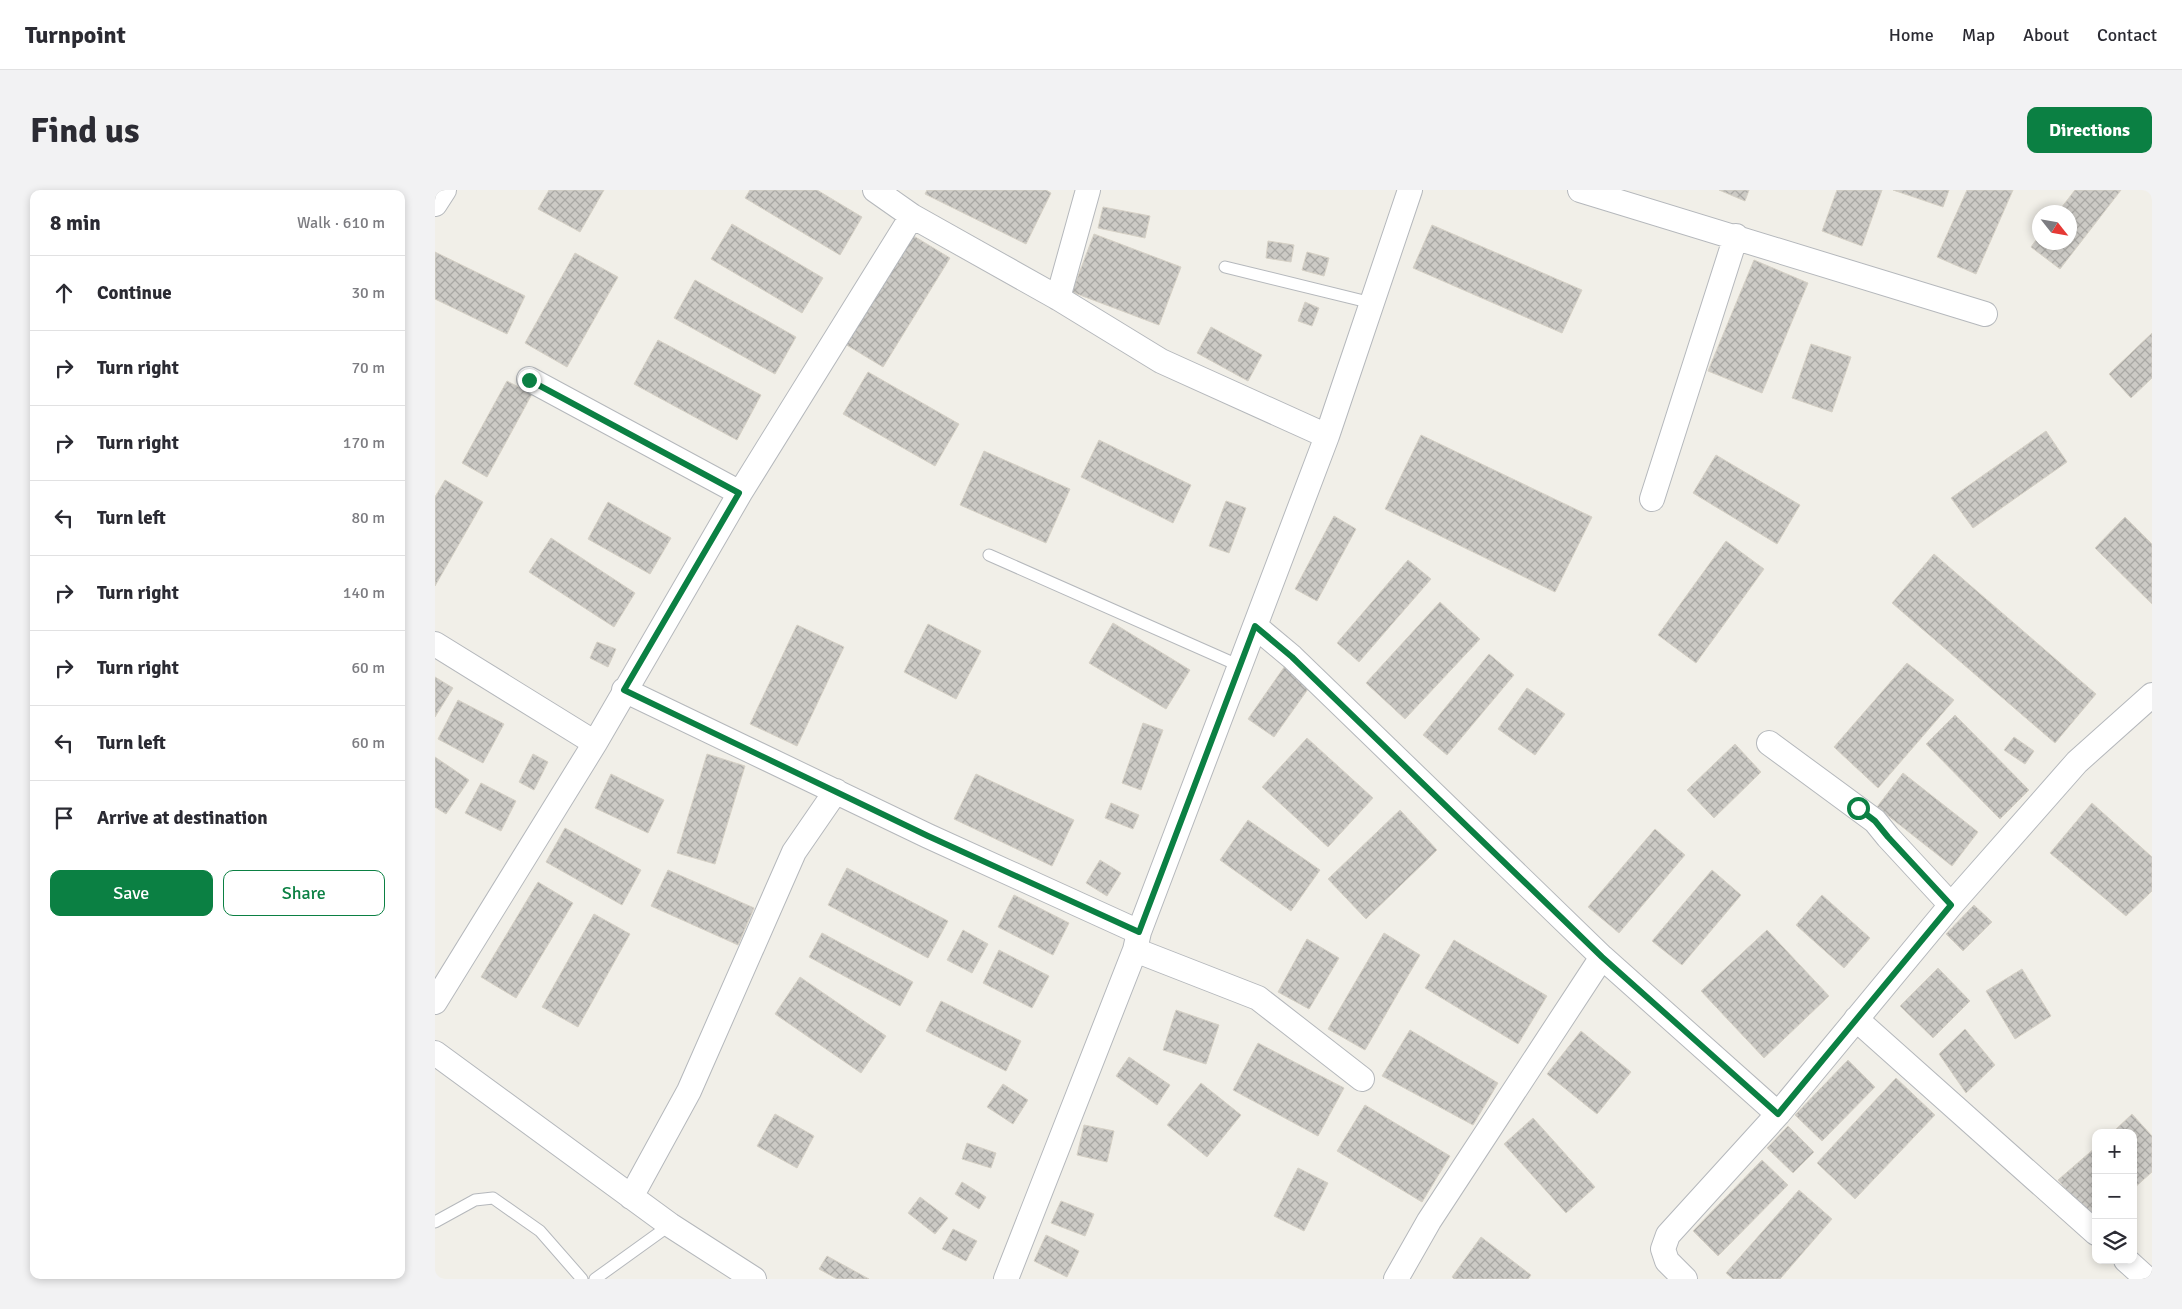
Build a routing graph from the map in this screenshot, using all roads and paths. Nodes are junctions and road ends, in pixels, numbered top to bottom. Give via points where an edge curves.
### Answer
1 (444, 190) edge
2 (875, 190) edge
3 (1088, 190) edge
4 (1411, 190) edge
5 (1580, 190) edge
6 (435, 204) edge
7 (912, 216) junction
8 (1736, 236) junction
9 (1225, 267) dead end
10 (1058, 298) junction
11 (1372, 302) junction
12 (1985, 314) dead end
13 (529, 380) dead end
14 (1327, 436) junction
15 (739, 493) junction
16 (1652, 499) dead end
17 (989, 555) dead end
18 (1255, 626) junction
19 (435, 644) edge
20 (1240, 666) junction
21 (624, 690) junction
22 (2152, 695) edge
23 (1769, 743) dead end
24 (595, 744) junction
25 (836, 791) junction
26 (1951, 905) junction
27 (1137, 941) junction
28 (1602, 957) junction
29 (435, 1002) edge
30 (1856, 1019) junction
31 (435, 1053) edge
32 (1362, 1078) dead end
33 (1778, 1114) junction
34 (631, 1197) junction
35 (435, 1222) edge
36 (670, 1225) junction
37 (2092, 1229) edge
38 (2130, 1264) edge
39 (582, 1279) edge
40 (595, 1279) edge
41 (754, 1279) edge
42 (1006, 1279) edge
43 (1396, 1279) edge
44 (1685, 1279) edge
45 (2147, 1279) edge

1 - 6 street
2 - 7 street
3 - 10 street
4 - 11 street
5 - 8 street
7 - 10 street
7 - 15 street
8 - 12 street
8 - 16 street
9 - 11 lane
10 - 14 street via 1161,361
11 - 14 street
13 - 15 street
14 - 18 street
15 - 21 street
17 - 20 lane
18 - 20 street
18 - 28 street via 1292,657
19 - 24 street
20 - 27 street
21 - 24 street
21 - 25 street
22 - 26 street via 2077,762
23 - 26 street via 1875,821
24 - 29 street
25 - 27 street
25 - 34 street via 794,852 689,1091
26 - 30 street
27 - 32 street via 1258,998
27 - 42 street
28 - 33 street
28 - 43 street via 1429,1221
30 - 33 street
30 - 37 street
31 - 34 street
33 - 44 street via 1668,1235 1663,1249 1667,1261
34 - 36 street
35 - 39 lane via 475,1200 493,1198 540,1231
36 - 40 lane
36 - 41 street
38 - 45 street

